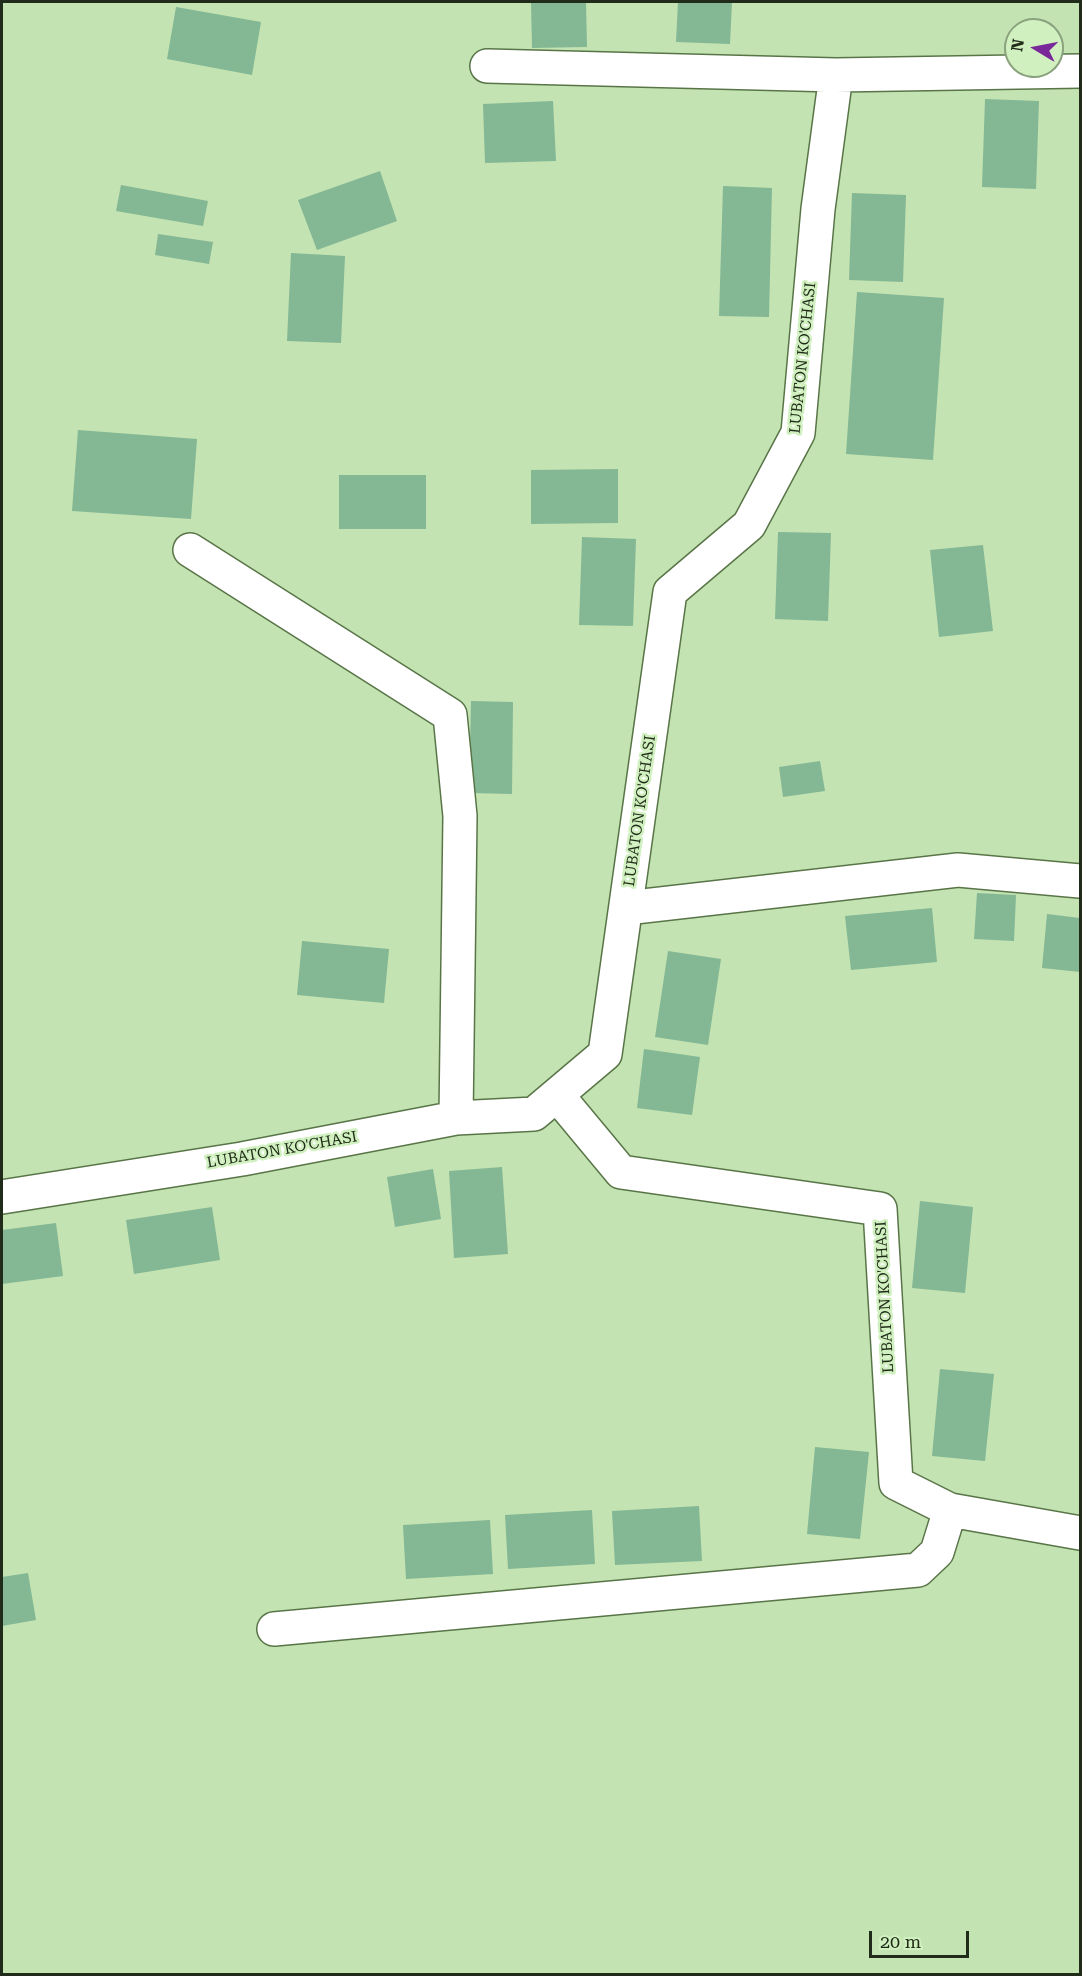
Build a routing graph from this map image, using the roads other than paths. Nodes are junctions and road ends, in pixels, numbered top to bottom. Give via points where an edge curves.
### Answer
1 (488, 66) dead end
2 (1080, 70) edge
3 (836, 75) junction
4 (190, 550) dead end
5 (1080, 881) edge
6 (626, 908) junction
7 (557, 1095) junction
8 (456, 1118) junction
9 (2, 1197) edge
10 (950, 1510) junction
11 (1080, 1533) edge
12 (274, 1629) dead end

1 - 3 street
2 - 3 street
3 - 6 street, LUBATON KO'CHASI via 818,209 798,433 749,525 669,592
4 - 8 street via 450,715 460,816
5 - 6 street, LUBATON KO'CHASI via 958,870
6 - 7 street, LUBATON KO'CHASI via 605,1054
7 - 8 street, LUBATON KO'CHASI via 534,1114
7 - 10 street, LUBATON KO'CHASI via 621,1172 880,1209 896,1483
8 - 9 street, LUBATON KO'CHASI via 242,1159
10 - 11 street, LUBATON KO'CHASI
10 - 12 street via 937,1552 918,1570

